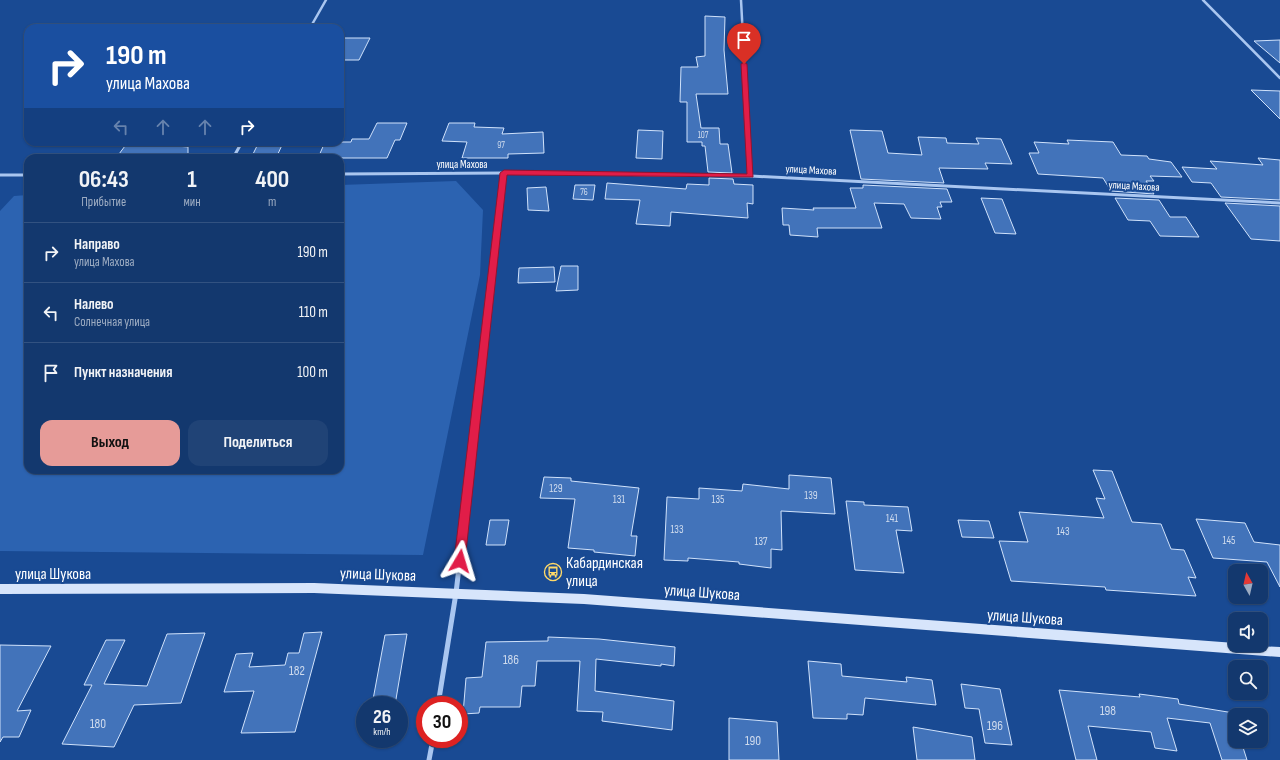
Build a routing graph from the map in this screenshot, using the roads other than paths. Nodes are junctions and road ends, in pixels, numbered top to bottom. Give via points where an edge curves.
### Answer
1 (326, 0) edge
2 (741, 0) edge
3 (1203, 0) edge
4 (312, 24) edge
5 (1280, 78) edge
6 (504, 173) junction
7 (344, 174) edge
8 (0, 175) edge
9 (24, 175) edge
10 (751, 176) junction
11 (1280, 203) edge
12 (0, 589) edge
13 (456, 592) junction
14 (1280, 652) edge
15 (439, 696) edge
16 (431, 748) edge
17 (429, 760) edge

1 - 4 street
2 - 10 street
3 - 5 street
6 - 7 street, улица Махова
6 - 10 street, улица Махова
6 - 13 street
8 - 9 street
10 - 11 street, улица Махова
12 - 13 main road, улица Шукова via 314,588
13 - 14 main road, улица Шукова
13 - 15 street
16 - 17 street

